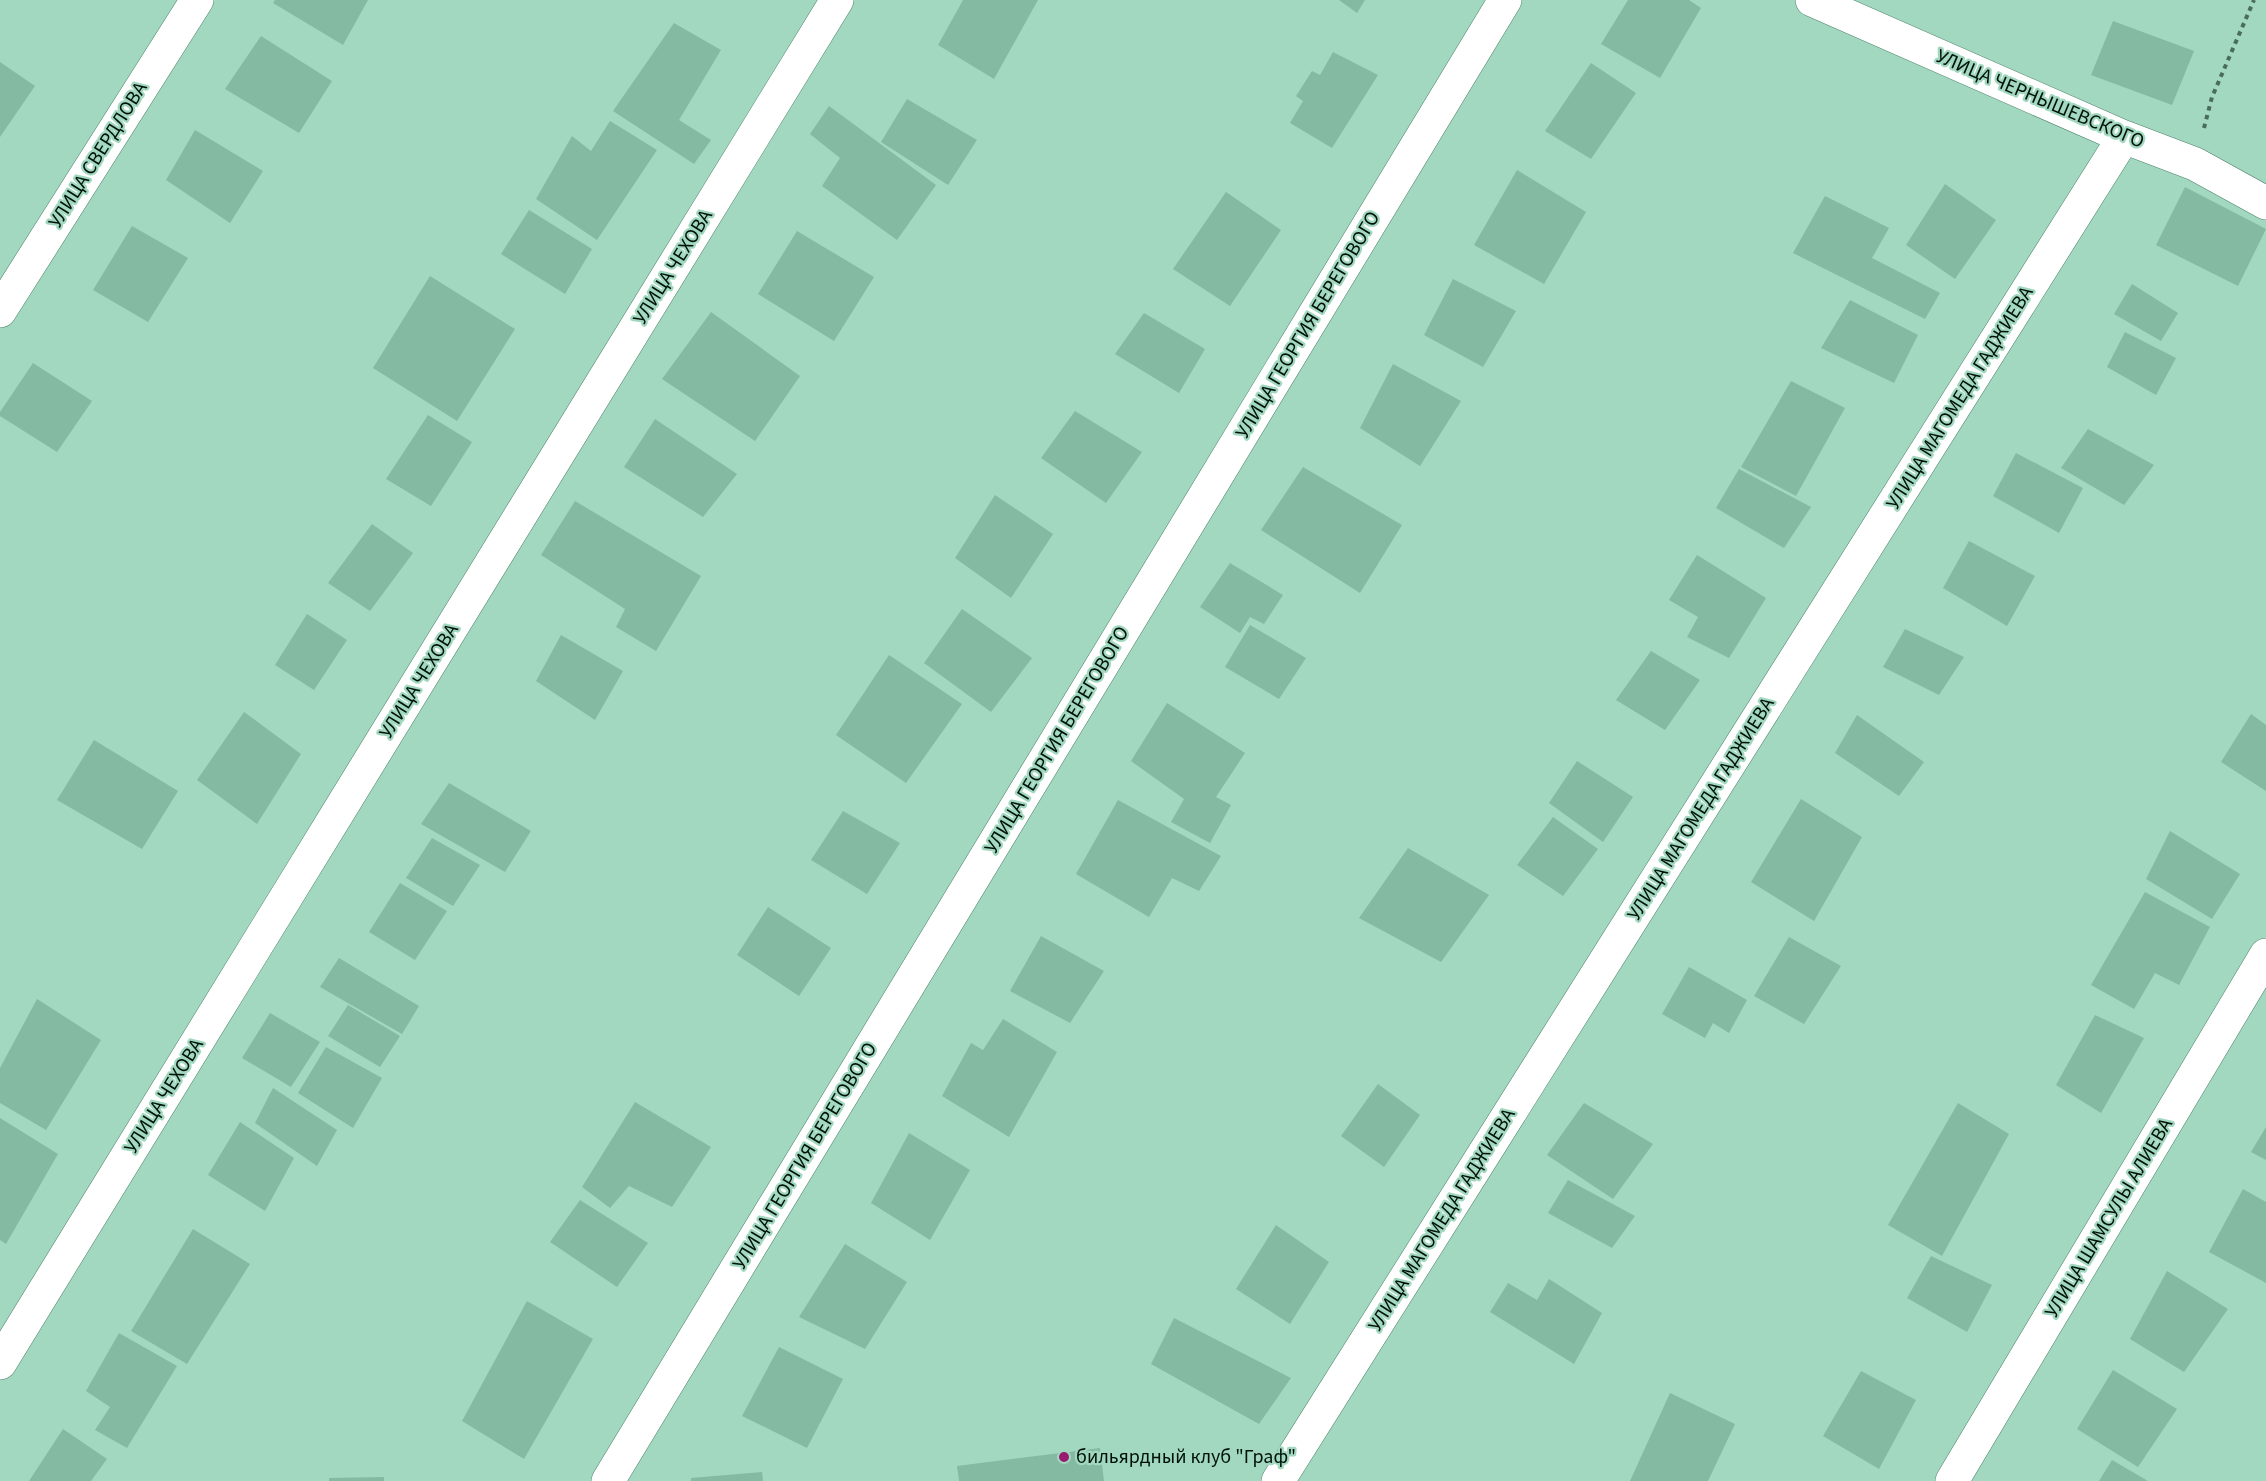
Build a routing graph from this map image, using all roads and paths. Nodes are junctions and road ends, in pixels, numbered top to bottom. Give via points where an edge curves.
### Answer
1 (197, 0) edge
2 (837, 0) edge
3 (1505, 0) edge
4 (1812, 0) edge
5 (2254, 0) edge
6 (2124, 137) junction
7 (2195, 164) junction
8 (2266, 203) edge
9 (0, 311) edge
10 (2266, 955) edge
11 (0, 1363) edge
12 (608, 1481) edge
13 (1278, 1481) edge
14 (1952, 1481) edge

1 - 9 street, УЛИЦА СВЕРДЛОВА
2 - 11 street, УЛИЦА ЧЕХОВА
3 - 12 street, УЛИЦА ГЕОРГИЯ БЕРЕГОВОГО
4 - 6 street, УЛИЦА ЧЕРНЫШЕВСКОГО
5 - 7 path via 2212,97
6 - 7 street, УЛИЦА ЧЕРНЫШЕВСКОГО
6 - 13 street, УЛИЦА МАГОМЕДА ГАДЖИЕВА
7 - 8 street, УЛИЦА ЧЕРНЫШЕВСКОГО
10 - 14 street, УЛИЦА ШАМСУЛЫ АЛИЕВА

